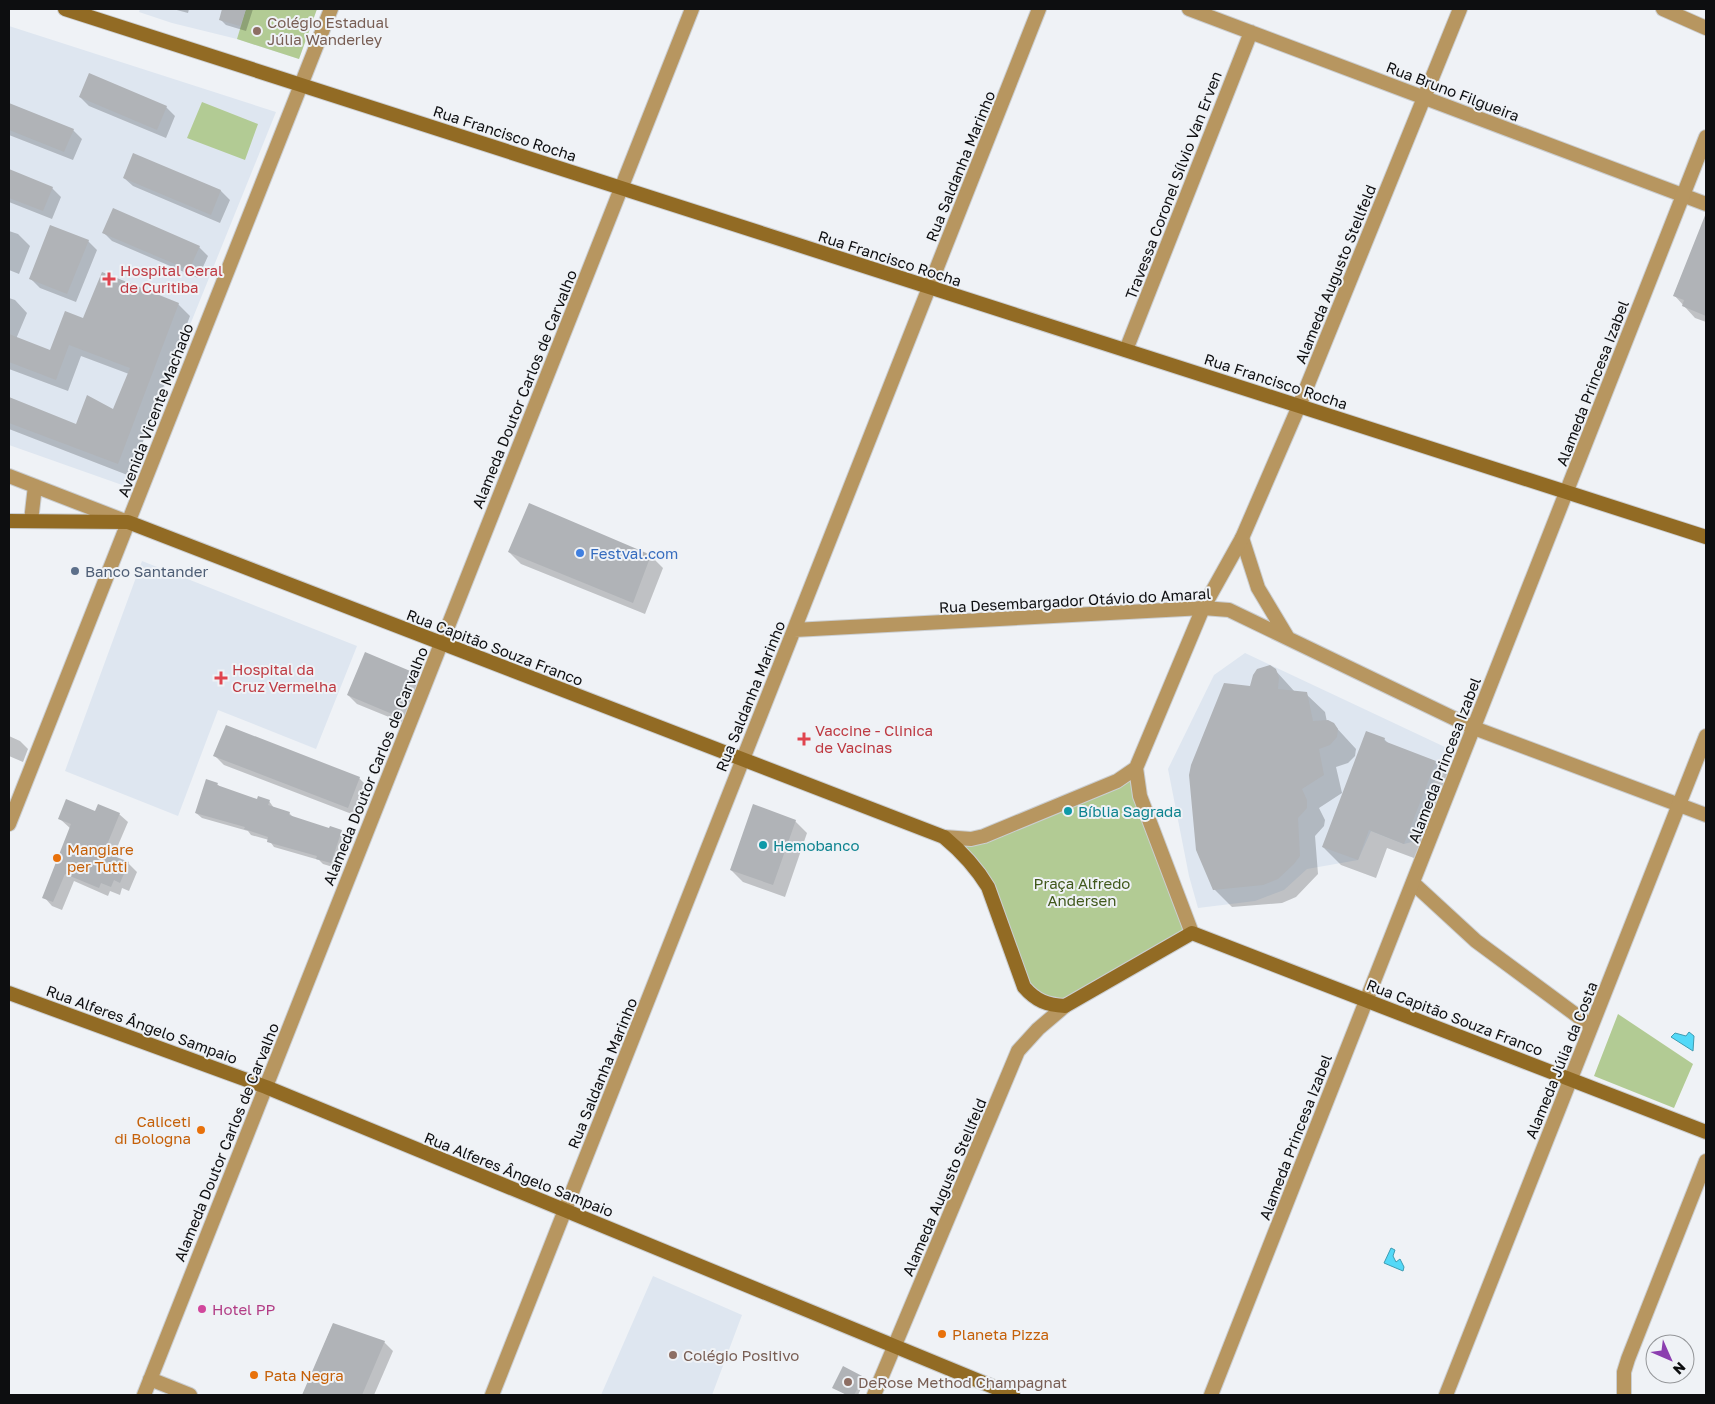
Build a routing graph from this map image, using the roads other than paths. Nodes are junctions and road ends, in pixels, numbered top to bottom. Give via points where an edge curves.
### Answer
1 (65, 9) edge
2 (331, 9) edge
3 (692, 9) edge
4 (1039, 9) edge
5 (1189, 9) edge
6 (1460, 9) edge
7 (1664, 9) edge
8 (1706, 28) edge
9 (1250, 32) junction
10 (301, 85) junction
11 (1424, 98) junction
12 (1706, 137) edge
13 (621, 188) junction
14 (1683, 196) junction
15 (1706, 204) edge
16 (929, 287) junction
17 (1126, 350) junction
18 (1299, 406) junction
19 (9, 476) edge
20 (35, 486) junction
21 (1567, 492) junction
22 (9, 521) edge
23 (31, 521) junction
24 (128, 522) junction
25 (1706, 537) edge
26 (1242, 538) junction
27 (1203, 608) junction
28 (794, 630) junction
29 (1289, 638) junction
30 (441, 643) junction
31 (1474, 728) junction
32 (1706, 736) edge
33 (743, 760) junction
34 (1136, 768) junction
35 (1679, 805) junction
36 (1706, 815) edge
37 (9, 824) edge
38 (944, 838) junction
39 (1413, 883) junction
40 (1192, 933) junction
41 (9, 993) edge
42 (1367, 1000) junction
43 (1065, 1006) junction
44 (1592, 1026) junction
45 (1571, 1079) junction
46 (266, 1087) junction
47 (1706, 1132) edge
48 (1706, 1161) edge
49 (565, 1210) junction
50 (895, 1346) junction
51 (150, 1379) junction
52 (144, 1395) edge
53 (190, 1395) edge
54 (492, 1395) edge
55 (874, 1395) edge
56 (1013, 1395) edge
57 (1211, 1395) edge
58 (1446, 1395) edge
59 (1624, 1395) edge

1 - 10 main road, Rua Francisco Rocha
2 - 10 street, Avenida Vicente Machado
3 - 13 street, Alameda Doutor Carlos de Carvalho
4 - 16 street, Rua Saldanha Marinho
5 - 9 street, Rua Bruno Filgueira
6 - 11 street, Alameda Augusto Stellfeld
7 - 8 street
9 - 11 street, Rua Bruno Filgueira
9 - 17 street, Travessa Coronel Sílvio Van Erven
10 - 13 main road, Rua Francisco Rocha
10 - 24 street, Avenida Vicente Machado
11 - 14 street, Rua Bruno Filgueira
11 - 18 street, Alameda Augusto Stellfeld
12 - 14 street, Alameda Princesa Izabel
13 - 16 main road, Rua Francisco Rocha
13 - 30 street, Alameda Doutor Carlos de Carvalho
14 - 15 street, Rua Bruno Filgueira
14 - 21 street, Alameda Princesa Izabel
16 - 17 main road, Rua Francisco Rocha
16 - 28 street, Rua Saldanha Marinho
17 - 18 main road, Rua Francisco Rocha
18 - 21 main road, Rua Francisco Rocha
18 - 26 street, Alameda Augusto Stellfeld
19 - 20 street, Rua Capitão Souza Franco
20 - 23 street
20 - 24 street, Rua Capitão Souza Franco
21 - 25 main road, Rua Francisco Rocha
21 - 31 street, Alameda Princesa Izabel
22 - 23 main road
23 - 24 main road
24 - 30 main road, Rua Capitão Souza Franco
24 - 37 street, Avenida Vicente Machado
26 - 27 street, Alameda Augusto Stellfeld
26 - 29 street via 1258,588
27 - 28 street, Rua Desembargador Otávio do Amaral
27 - 29 street, Rua Desembargador Otávio do Amaral via 1229,610
27 - 34 street, Alameda Augusto Stellfeld
28 - 33 street, Rua Saldanha Marinho
29 - 31 street, Rua Desembargador Otávio do Amaral
30 - 33 main road, Rua Capitão Souza Franco
30 - 46 street, Alameda Doutor Carlos de Carvalho
31 - 35 street, Rua Desembargador Otávio do Amaral
31 - 39 street, Alameda Princesa Izabel
32 - 35 street, Alameda Júlia da Costa
33 - 38 main road, Rua Capitão Souza Franco
33 - 49 street, Rua Saldanha Marinho
34 - 38 street via 1117,780 984,836
34 - 40 street via 1140,796
35 - 36 street, Rua Desembargador Otávio do Amaral
35 - 44 street, Alameda Júlia da Costa
38 - 43 main road via 973,864 988,887 1024,987 1039,1001
39 - 42 street, Alameda Princesa Izabel
39 - 44 street via 1476,942
40 - 42 main road, Rua Capitão Souza Franco
40 - 43 main road
41 - 46 main road, Rua Alferes Ângelo Sampaio
42 - 45 main road, Rua Capitão Souza Franco
42 - 57 street, Alameda Princesa Izabel
43 - 50 street, Alameda Augusto Stellfeld via 1038,1028 1018,1051
44 - 45 street, Alameda Júlia da Costa
45 - 47 main road, Rua Capitão Souza Franco
45 - 58 street, Alameda Júlia da Costa
46 - 49 main road, Rua Alferes Ângelo Sampaio
46 - 51 street, Alameda Doutor Carlos de Carvalho
48 - 59 street via 1628,1359 1624,1372
49 - 50 main road, Rua Alferes Ângelo Sampaio
49 - 54 street, Rua Saldanha Marinho
50 - 55 street, Alameda Augusto Stellfeld
50 - 56 main road, Rua Alferes Ângelo Sampaio
51 - 52 street, Alameda Doutor Carlos de Carvalho
51 - 53 street

